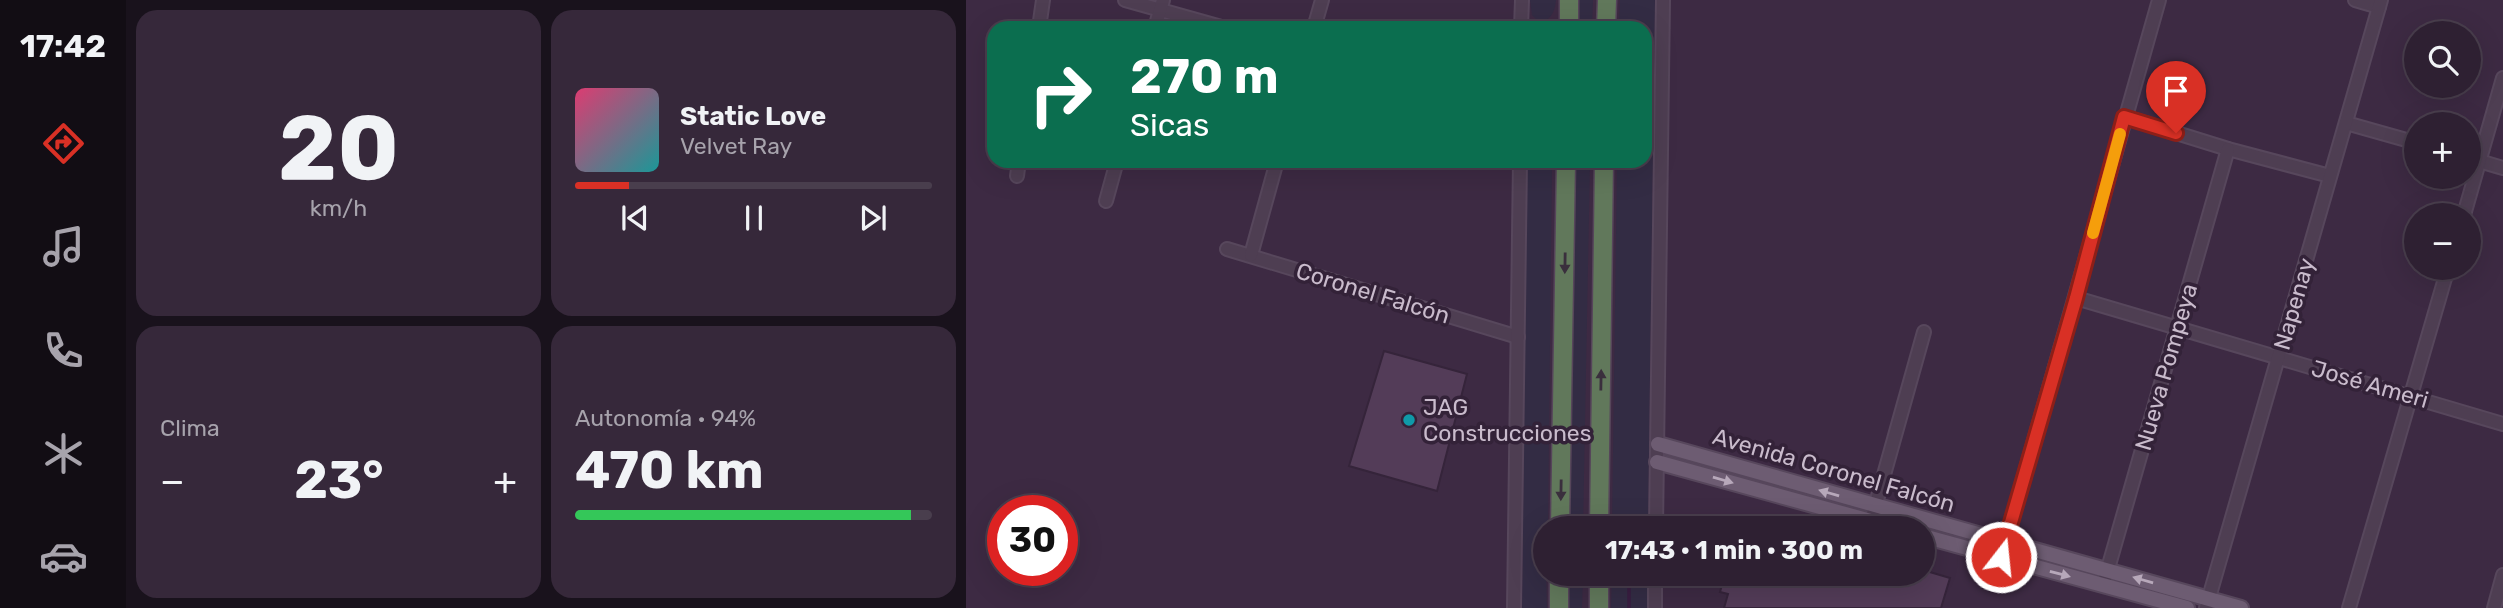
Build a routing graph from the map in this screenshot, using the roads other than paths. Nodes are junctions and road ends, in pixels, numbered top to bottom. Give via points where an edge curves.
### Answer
1 (1043, 0) edge
2 (1125, 0) edge
3 (1322, 0) edge
4 (1522, 0) edge
5 (1569, 0) edge
6 (1607, 0) edge
7 (1663, 0) edge
8 (2159, 0) edge
9 (2355, 0) edge
10 (2380, 3) edge
11 (1161, 5) edge
12 (1041, 21) edge
13 (1206, 21) edge
14 (1316, 21) edge
15 (1521, 21) edge
16 (1569, 21) edge
17 (1606, 21) edge
18 (2503, 78) edge
19 (2124, 117) junction
20 (2346, 123) junction
21 (2404, 139) edge
22 (2481, 140) edge
23 (2228, 149) junction
24 (2481, 162) edge
25 (1018, 168) edge
26 (1115, 168) edge
27 (1275, 168) edge
28 (1520, 168) edge
29 (1566, 168) edge
30 (1604, 168) edge
31 (2503, 168) edge
32 (1017, 176) dead end
33 (2330, 176) junction
34 (1106, 201) dead end
35 (1227, 249) dead end
36 (1251, 255) junction
37 (2445, 280) edge
38 (2076, 298) junction
39 (2177, 328) junction
40 (1924, 332) dead end
41 (1518, 337) junction
42 (2278, 358) junction
43 (2411, 396) junction
44 (2503, 424) edge
45 (1658, 444) junction
46 (1657, 462) junction
47 (1875, 505) junction
48 (1560, 516) edge
49 (1599, 516) edge
50 (1656, 516) edge
51 (1850, 516) edge
52 (1872, 516) edge
53 (1935, 539) edge
54 (2005, 542) junction
55 (2001, 557) junction
56 (2108, 570) junction
57 (2503, 575) edge
58 (1559, 586) edge
59 (1599, 586) edge
60 (1655, 586) edge
61 (2103, 586) junction
62 (2207, 603) edge
63 (1514, 608) edge
64 (1559, 608) edge
65 (1599, 608) edge
66 (1655, 608) edge
67 (2187, 608) edge
68 (2241, 608) edge
69 (2349, 608) edge
70 (2494, 608) edge

1 - 12 street
2 - 11 street
3 - 14 street
4 - 15 street
5 - 16 highway
6 - 17 highway
7 - 45 street
8 - 19 street
9 - 10 street
10 - 20 street, Napenay
11 - 13 street
18 - 22 street
19 - 23 street
19 - 38 street
20 - 21 street
20 - 33 street, Napenay
23 - 33 street
23 - 39 street, Nueva Pompeya
24 - 31 street
25 - 32 street
26 - 34 street
27 - 36 street
28 - 41 street
29 -> 48 highway
49 -> 30 highway
33 - 42 street, Napenay
35 - 36 street, Coronel Falcón
36 - 41 street, Coronel Falcón
37 - 43 street
38 - 39 street, José Ameri
38 - 54 street
39 - 42 street, José Ameri
39 - 56 street, Nueva Pompeya
40 - 47 street
41 - 63 street
42 - 43 street, José Ameri
42 - 62 street, Napenay
43 - 44 street, José Ameri
43 - 69 street
45 - 46 street
47 -> 45 main road, Avenida Coronel Falcón
46 - 50 street
46 -> 51 main road, Avenida Coronel Falcón
47 - 52 street
47 - 54 main road, Avenida Coronel Falcón
53 - 55 main road, Avenida Coronel Falcón
54 - 55 street
54 - 56 main road, Avenida Coronel Falcón
55 -> 61 main road, Avenida Coronel Falcón
56 - 61 street, Nueva Pompeya
62 -> 56 main road, Avenida Coronel Falcón
57 - 70 street
58 - 64 highway
59 - 65 highway
60 - 66 street
61 - 67 main road, Avenida Coronel Falcón
62 - 68 main road, Avenida Coronel Falcón

